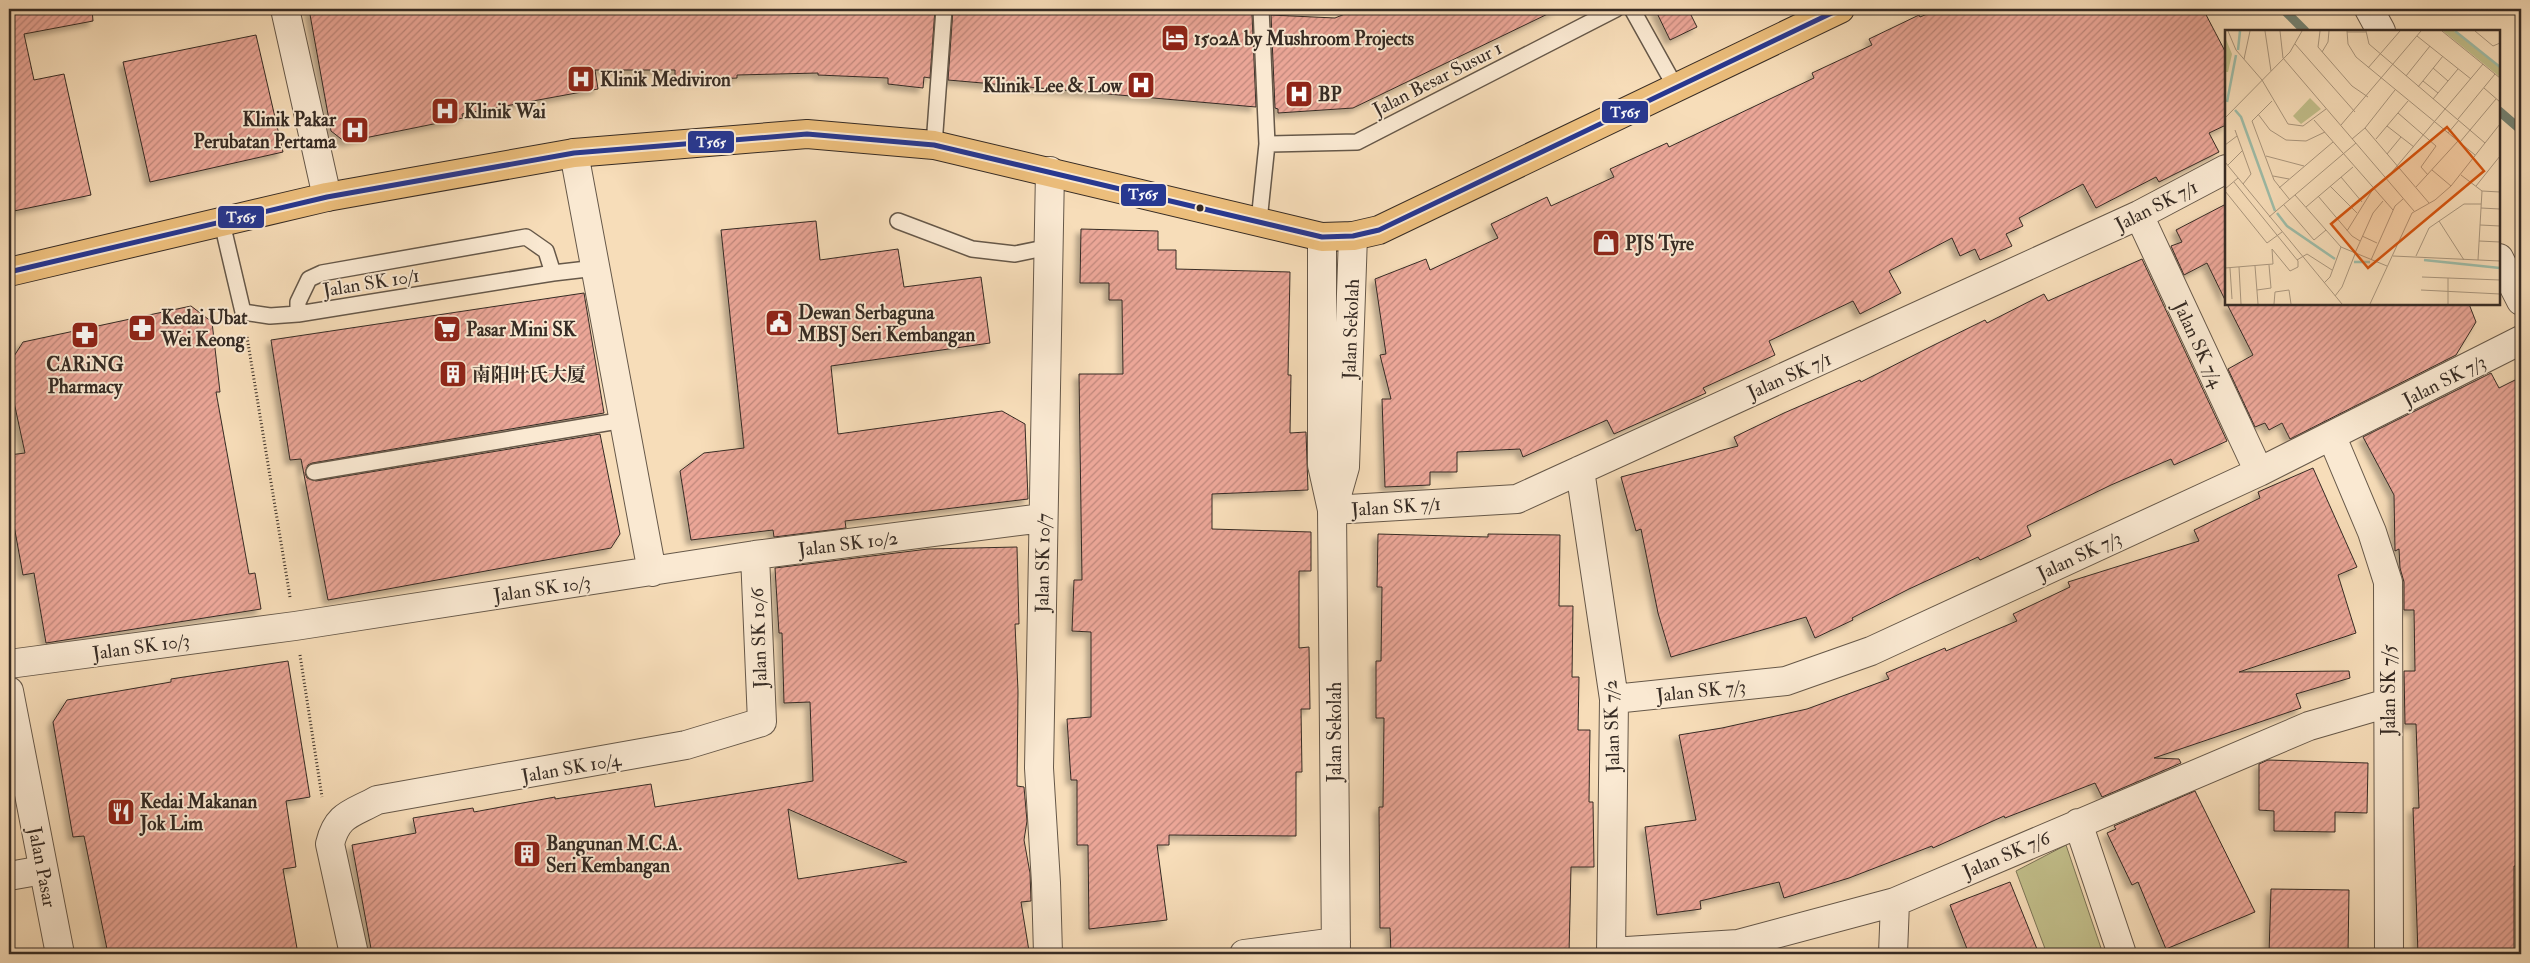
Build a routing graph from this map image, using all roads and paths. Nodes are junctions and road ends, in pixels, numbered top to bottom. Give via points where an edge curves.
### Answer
1 (285, 9) edge
2 (944, 9) edge
3 (1261, 9) edge
4 (1616, 9) edge
5 (1632, 9) edge
6 (1840, 9) edge
7 (2369, 9) edge
8 (2380, 30) edge
9 (1676, 88) junction
10 (1267, 144) junction
11 (934, 145) junction
12 (574, 153) junction
13 (2225, 170) edge
14 (1050, 171) junction
15 (327, 197) junction
16 (2139, 215) junction
17 (898, 221) dead end
18 (1259, 221) junction
19 (222, 223) junction
20 (1353, 236) junction
21 (1322, 237) junction
22 (1048, 247) junction
23 (2500, 260) edge
24 (596, 268) junction
25 (9, 272) edge
26 (553, 272) junction
27 (2521, 301) edge
28 (243, 312) junction
29 (298, 314) junction
30 (2521, 340) edge
31 (624, 420) junction
32 (2332, 437) junction
33 (1580, 470) junction
34 (314, 472) dead end
35 (2259, 472) junction
36 (1332, 510) junction
37 (1043, 518) junction
38 (754, 555) junction
39 (652, 572) junction
40 (295, 626) junction
41 (9, 664) edge
42 (9, 691) edge
43 (1614, 700) junction
44 (2388, 703) junction
45 (762, 722) joint
46 (2078, 823) junction
47 (330, 844) junction
48 (43, 870) junction
49 (9, 876) edge
50 (1895, 902) junction
51 (1336, 948) edge
52 (1611, 953) edge
53 (60, 954) edge
54 (354, 954) edge
55 (1048, 954) edge
56 (1244, 954) edge
57 (1893, 954) edge
58 (2122, 954) edge
59 (2389, 954) edge

1 - 15 street
2 - 11 lane
3 - 10 lane
4 - 10 lane, Jalan Besar Susur 1 via 1356,142
5 - 9 lane
6 - 9 main road
7 - 8 street
9 - 20 main road via 1379,230
10 - 18 lane
11 - 12 main road via 807,134
11 - 14 main road
12 - 15 main road
12 - 24 street
13 - 16 street, Jalan SK 7/1
14 - 18 main road
14 - 22 street, Jalan SK 10/7
15 - 19 main road
16 - 33 street, Jalan SK 7/1
16 - 35 street, Jalan SK 7/4
17 - 22 lane via 972,249 1016,254
18 - 21 main road
19 - 25 main road
19 - 28 lane
20 - 21 main road
20 - 36 street, Jalan Sekolah via 1345,467
21 - 36 street, Jalan Sekolah via 1322,465
22 - 37 street, Jalan SK 10/7
23 - 27 street
24 - 26 lane, Jalan SK 10/1
24 - 31 street
26 - 29 lane, Jalan SK 10/1
26 - 29 lane via 546,252 526,237 322,273 309,279 298,302
28 - 29 lane, Jalan SK 10/1 via 270,316
28 - 40 path
30 - 32 street, Jalan SK 7/3
31 - 34 lane
31 - 39 street
32 - 35 street, Jalan SK 7/3
32 - 44 street, Jalan SK 7/5 via 2372,532 2388,582
33 - 36 street, Jalan SK 7/1 via 1517,499
33 - 43 street, Jalan SK 7/2
35 - 43 street, Jalan SK 7/3 via 1871,651 1786,681
36 - 51 street, Jalan Sekolah
37 - 38 street, Jalan SK 10/2
37 - 55 street, Jalan SK 10/7 via 1039,768
38 - 39 street, Jalan SK 10/2
38 - 45 street, Jalan SK 10/6
39 - 40 street, Jalan SK 10/3
40 - 41 street, Jalan SK 10/3
40 - 47 path
42 - 48 street, Jalan Pasar
43 - 52 street, Jalan SK 7/2
44 - 46 street, Jalan SK 7/6 via 2309,726
44 - 59 street, Jalan SK 7/5
45 - 47 street, Jalan SK 10/4 via 686,745 377,800 342,819 334,827
46 - 50 street, Jalan SK 7/6
46 - 58 street
47 - 54 street
48 - 49 street
48 - 53 street, Jalan Pasar
50 - 52 street, Jalan SK 7/6 via 1738,944
50 - 57 street
51 - 56 street

